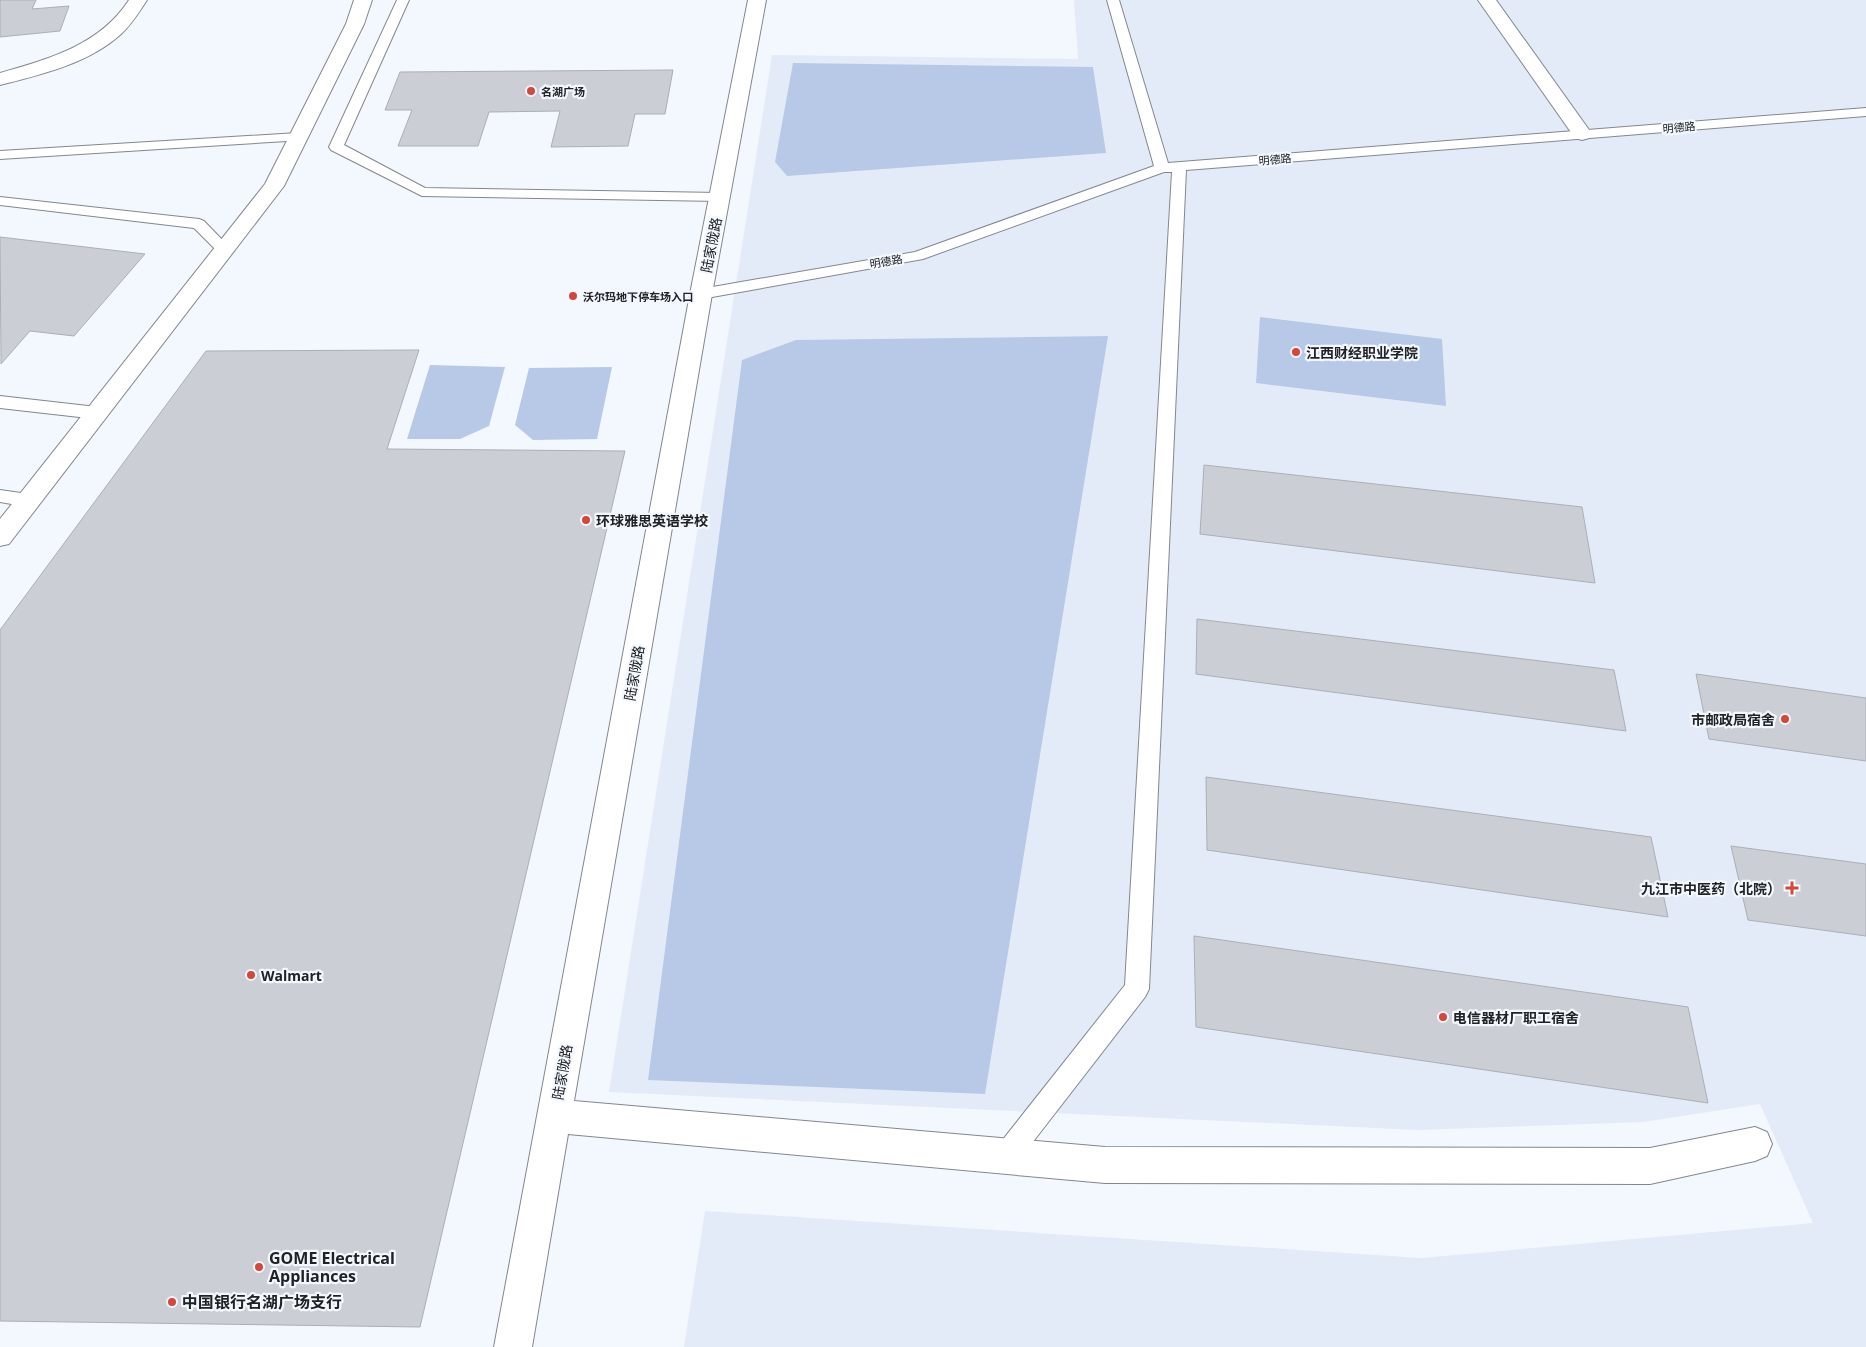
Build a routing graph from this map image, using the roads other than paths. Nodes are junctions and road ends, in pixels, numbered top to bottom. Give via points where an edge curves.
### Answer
1 (138, 0) edge
2 (363, 0) edge
3 (403, 0) edge
4 (757, 0) edge
5 (1112, 0) edge
6 (1487, 0) edge
7 (0, 79) edge
8 (1866, 112) edge
9 (1582, 134) junction
10 (298, 137) junction
11 (0, 155) edge
12 (1171, 167) junction
13 (720, 197) junction
14 (0, 201) edge
15 (224, 250) junction
16 (701, 294) junction
17 (0, 402) edge
18 (97, 413) junction
19 (0, 496) edge
20 (29, 500) junction
21 (0, 537) edge
22 (554, 1116) junction
23 (1755, 1144) dead end
24 (1006, 1156) junction
25 (513, 1347) edge

1 - 7 street via 118,28 90,48 46,66
2 - 10 street via 355,24
3 - 13 lane via 336,147 422,192
4 - 13 street, 陆家陇路
5 - 12 lane
6 - 9 street
8 - 9 lane, 明德路
9 - 12 lane, 明德路
10 - 11 lane
10 - 15 street via 274,186
12 - 16 lane, 明德路 via 918,256
12 - 24 lane via 1137,989
13 - 16 street, 陆家陇路
14 - 15 lane via 199,224
15 - 18 street
16 - 22 street, 陆家陇路
17 - 18 lane
18 - 20 street
19 - 20 lane
20 - 21 street
22 - 24 street
22 - 25 street, 陆家陇路
23 - 24 street via 1650,1166 1104,1165

